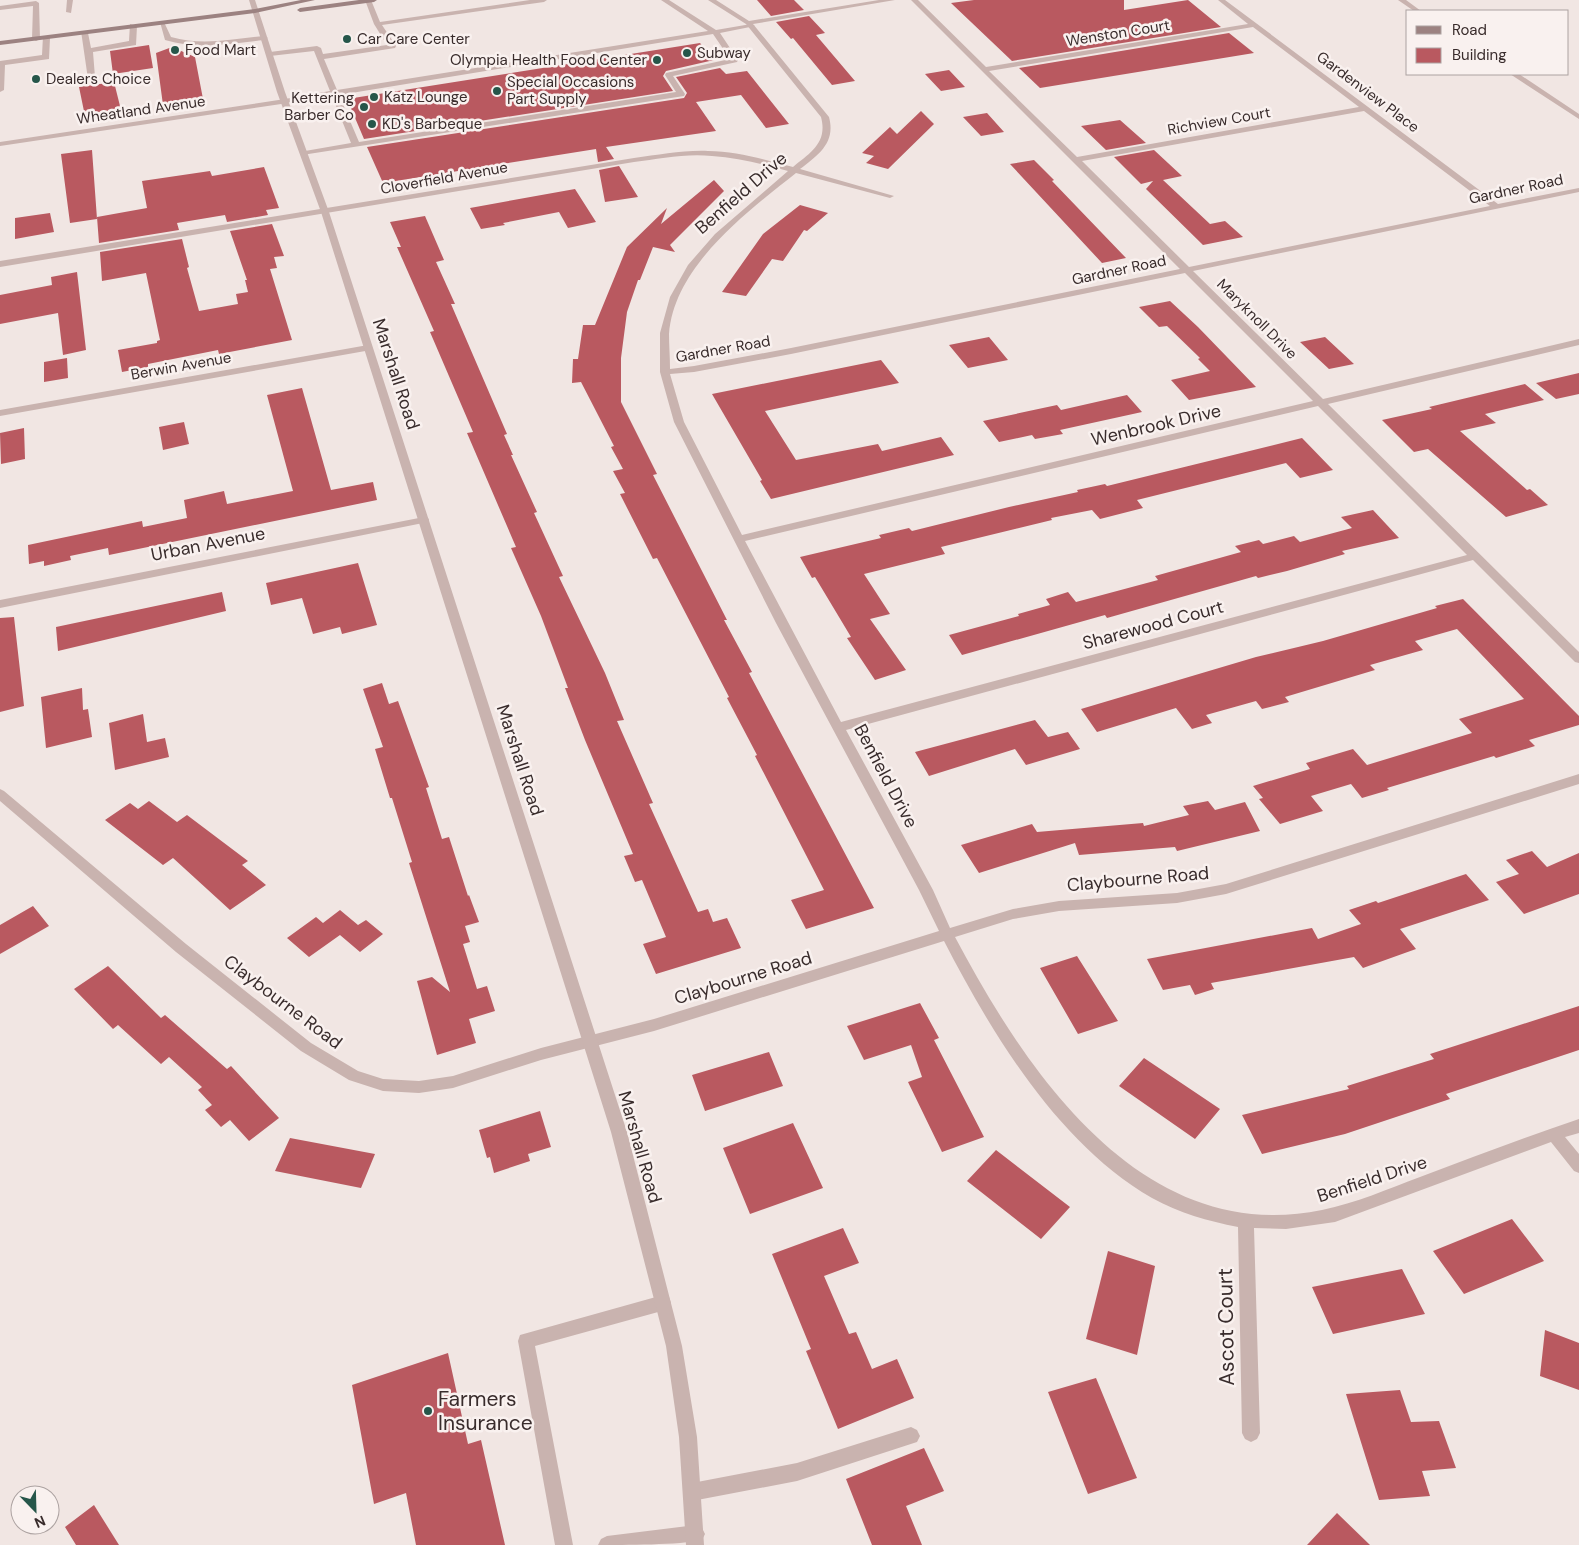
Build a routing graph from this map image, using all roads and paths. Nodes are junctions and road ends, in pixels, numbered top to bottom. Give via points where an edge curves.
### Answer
1 (70, 0) edge
2 (252, 0) edge
3 (312, 0) edge
4 (371, 0) edge
5 (468, 0) edge
6 (544, 0) edge
7 (664, 0) edge
8 (711, 0) edge
9 (892, 0) edge
10 (914, 0) edge
11 (1221, 0) edge
12 (1401, 0) edge
13 (36, 2) edge
14 (0, 8) edge
15 (473, 10) junction
16 (1416, 10) edge
17 (255, 11) junction
18 (69, 12) dead end
19 (162, 23) junction
20 (378, 24) junction
21 (749, 24) junction
22 (1255, 25) junction
23 (133, 26) junction
24 (715, 32) junction
25 (84, 33) junction
26 (46, 38) junction
27 (264, 38) junction
28 (36, 39) junction
29 (0, 43) edge
30 (89, 50) junction
31 (270, 54) junction
32 (320, 57) junction
33 (0, 63) edge
34 (985, 69) junction
35 (1516, 75) edge
36 (91, 77) dead end
37 (0, 90) edge
38 (336, 93) junction
39 (285, 101) junction
40 (1366, 108) junction
41 (1579, 117) edge
42 (0, 144) edge
43 (356, 145) junction
44 (304, 153) junction
45 (1076, 160) junction
46 (795, 170) junction
47 (1579, 190) edge
48 (890, 196) dead end
49 (1497, 207) junction
50 (325, 212) junction
51 (0, 264) edge
52 (1186, 270) junction
53 (1579, 342) edge
54 (368, 348) junction
55 (665, 372) junction
56 (1321, 402) junction
57 (0, 413) edge
58 (424, 520) junction
59 (740, 538) junction
60 (1476, 556) junction
61 (0, 604) edge
62 (1579, 659) edge
63 (839, 727) junction
64 (1579, 779) edge
65 (0, 794) edge
66 (945, 934) junction
67 (589, 1042) junction
68 (1579, 1126) edge
69 (1554, 1134) junction
70 (1579, 1166) edge
71 (1246, 1221) junction
72 (663, 1303) junction
73 (1250, 1432) dead end
74 (911, 1436) dead end
75 (692, 1492) junction
76 (696, 1539) edge
77 (564, 1545) edge
78 (607, 1545) edge

1 - 18 street
2 - 17 street, Marshall Road
3 - 17 main road
4 - 17 main road via 294,10
4 - 20 street
5 - 15 street
6 - 15 street
7 - 24 street
8 - 21 street, Benfield Drive
9 - 21 street, Wheatland Avenue
10 - 34 street, Maryknoll Drive
11 - 22 street, Gardenview Place
12 - 16 street
13 - 14 street
13 - 28 street
15 - 20 street
17 - 19 main road
17 - 27 street, Marshall Road
19 - 23 main road
19 - 27 street via 168,38 176,42 213,44
20 - 32 street via 392,46
21 - 24 street, Wheatland Avenue
21 - 46 street, Benfield Drive via 825,117 828,136 823,146
22 - 34 street, Wenston Court
22 - 40 street, Gardenview Place
23 - 25 main road
23 - 30 street via 133,43
24 - 38 street, Wheatland Avenue
24 - 43 street via 734,60 668,75 681,94
25 - 26 main road
25 - 30 street
26 - 28 main road
26 - 33 street via 46,57
27 - 31 street, Marshall Road
28 - 29 main road
30 - 36 street
31 - 32 street via 317,48
31 - 39 street, Marshall Road
32 - 38 street
33 - 37 street
34 - 45 street, Maryknoll Drive
35 - 41 street
38 - 39 street, Wheatland Avenue
38 - 43 street
39 - 42 street, Wheatland Avenue
39 - 44 street, Marshall Road
40 - 45 street, Richview Court
40 - 49 street, Gardenview Place
43 - 44 street
44 - 50 street, Marshall Road
45 - 52 street, Maryknoll Drive
46 - 48 street, Cloverfield Avenue
46 - 50 street, Cloverfield Avenue via 731,155 690,153
46 - 55 street, Benfield Drive via 722,232 684,277 674,295 664,331
47 - 49 street, Gardner Road
49 - 52 street, Gardner Road
50 - 51 street, Cloverfield Avenue
50 - 54 street, Marshall Road
52 - 55 street, Gardner Road via 791,351
52 - 56 street, Maryknoll Drive
53 - 56 street, Wenbrook Drive
54 - 57 street, Berwin Avenue
54 - 58 street, Marshall Road
55 - 59 street, Benfield Drive via 679,422
56 - 59 street, Wenbrook Drive
56 - 60 street, Maryknoll Drive
58 - 61 street, Urban Avenue
58 - 67 street, Marshall Road
59 - 63 street, Benfield Drive
60 - 62 street, Maryknoll Drive
60 - 63 street, Sharewood Court
63 - 66 street, Benfield Drive via 926,890
64 - 66 street, Claybourne Road via 1226,889 1177,898 1059,906 1013,914
65 - 67 street, Claybourne Road via 212,973 306,1047 354,1076 383,1085 419,1087 444,1084
66 - 67 street, Claybourne Road via 654,1025
66 - 71 street, Benfield Drive via 996,1022 1031,1071 1104,1154 1141,1183 1174,1200 1214,1215
67 - 72 street, Marshall Road via 619,1132
68 - 69 street, Benfield Drive
69 - 70 street
69 - 71 street, Benfield Drive via 1351,1210 1308,1220
71 - 73 street, Ascot Court
72 - 75 street, Marshall Road via 674,1346
72 - 77 street via 526,1341
74 - 75 street via 797,1472
75 - 76 street, Marshall Road
76 - 78 street

